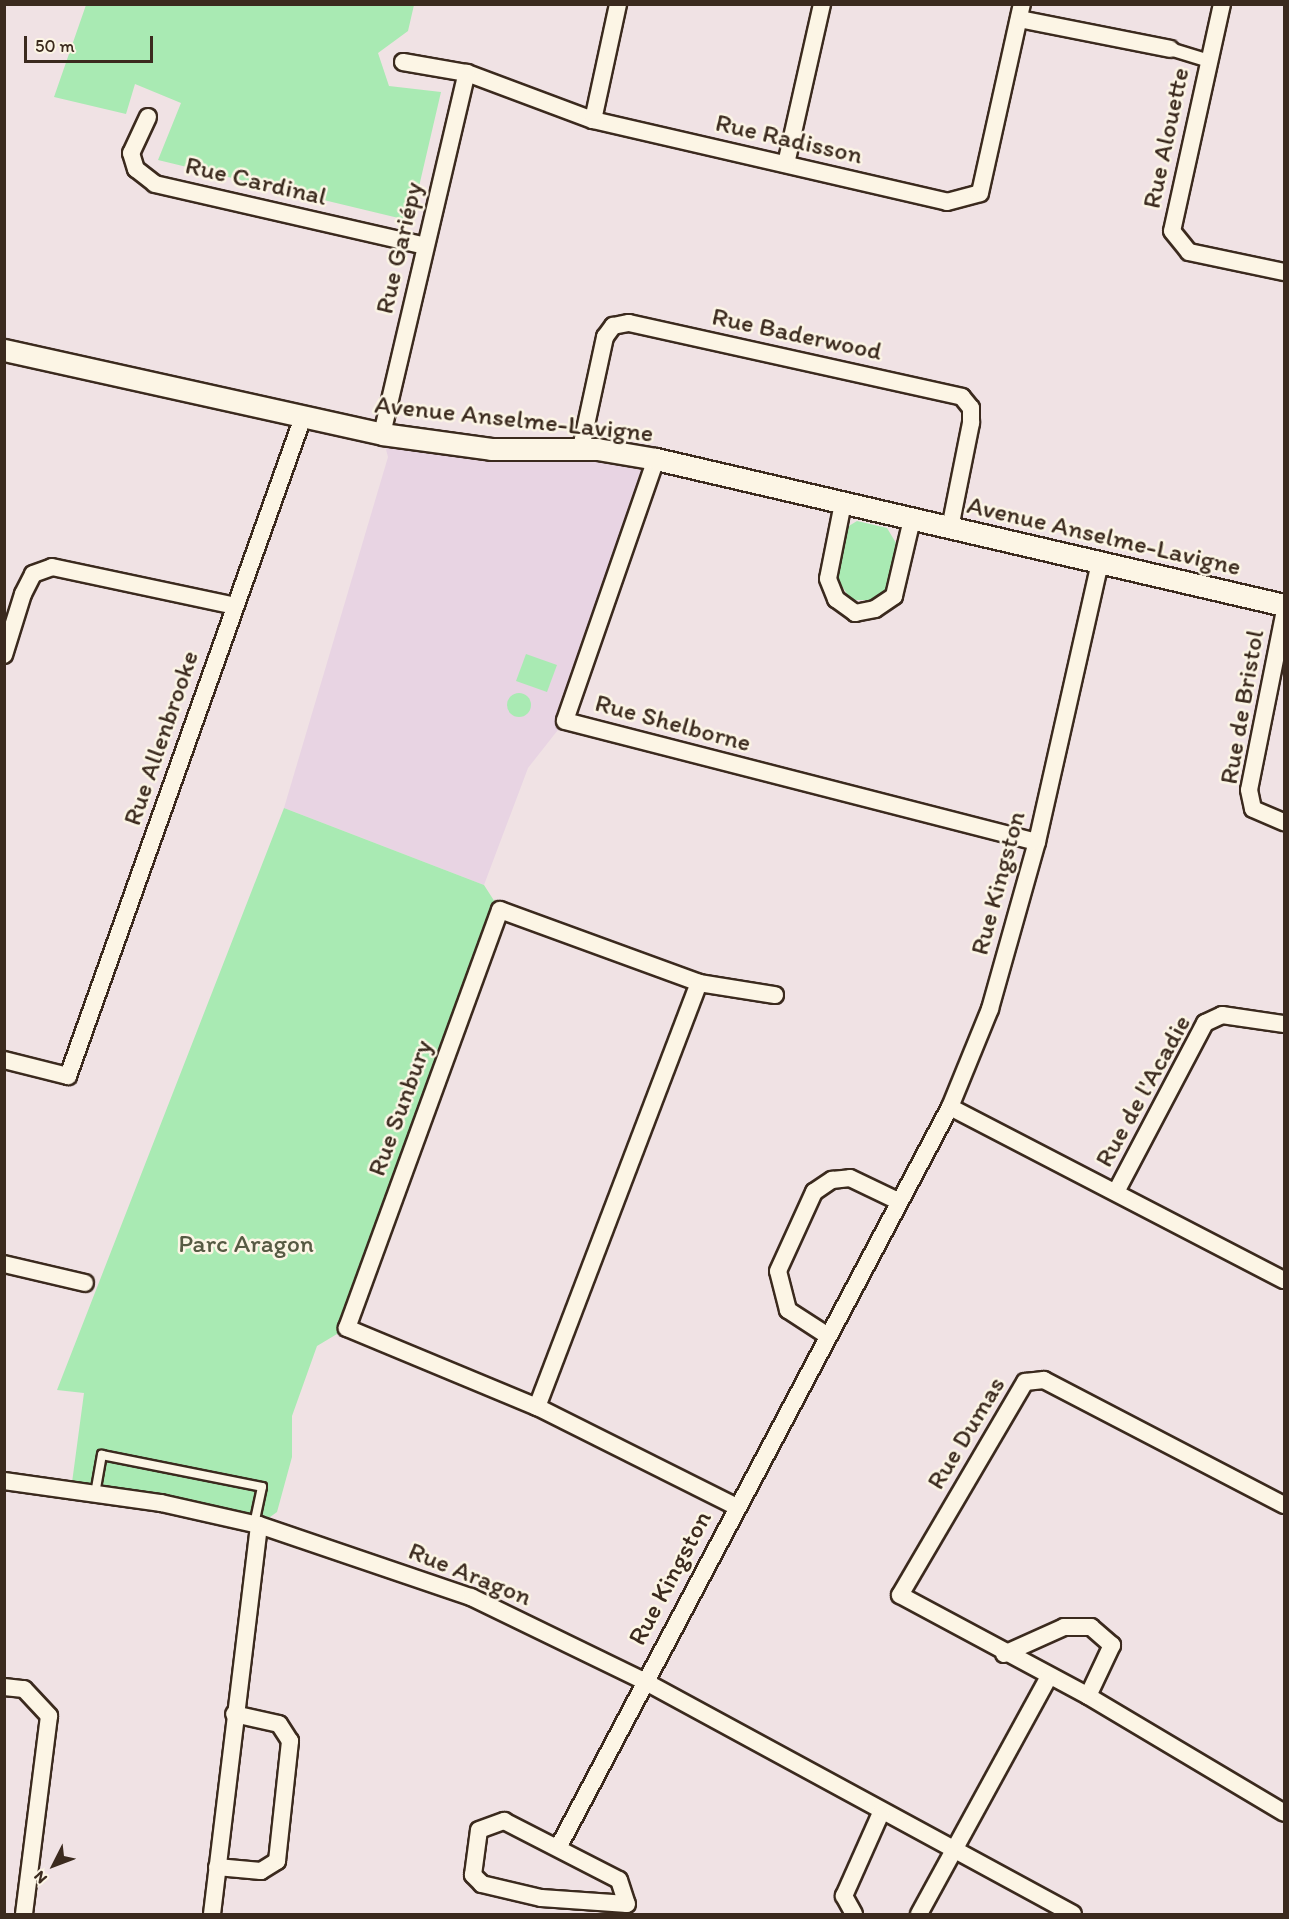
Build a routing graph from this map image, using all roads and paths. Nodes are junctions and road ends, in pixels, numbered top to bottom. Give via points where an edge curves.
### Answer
1 (618, 4) edge
2 (822, 4) edge
3 (1222, 4) edge
4 (1020, 12) edge
5 (1170, 49) joint
6 (403, 62) dead end
7 (1209, 62) junction
8 (467, 73) junction
9 (148, 117) dead end
10 (593, 120) junction
11 (786, 164) junction
12 (425, 246) junction
13 (1284, 272) edge
14 (4, 350) edge
15 (303, 417) junction
16 (382, 434) junction
17 (581, 448) junction
18 (656, 459) junction
19 (843, 503) junction
20 (912, 519) junction
21 (950, 528) junction
22 (1100, 562) junction
23 (1284, 605) edge
24 (235, 606) junction
25 (1284, 615) edge
26 (4, 655) edge
27 (1284, 822) edge
28 (1037, 842) junction
29 (699, 982) junction
30 (775, 995) dead end
31 (1284, 1024) edge
32 (4, 1060) edge
33 (950, 1107) junction
34 (1117, 1190) junction
35 (900, 1202) junction
36 (4, 1264) edge
37 (1284, 1280) edge
38 (85, 1283) dead end
39 (828, 1336) junction
40 (537, 1407) junction
41 (4, 1481) edge
42 (95, 1494) junction
43 (1284, 1505) edge
44 (737, 1507) junction
45 (257, 1525) junction
46 (1004, 1654) junction
47 (1049, 1677) junction
48 (644, 1681) junction
49 (4, 1687) edge
50 (1089, 1696) junction
51 (234, 1714) junction
52 (1283, 1809) edge
53 (881, 1813) junction
54 (559, 1846) junction
55 (958, 1851) junction
56 (218, 1867) junction
57 (24, 1914) edge
58 (213, 1914) edge
59 (854, 1914) edge
60 (919, 1914) edge
61 (1073, 1914) edge

1 - 10 street
2 - 11 street
3 - 7 street, Rue Alouette
4 - 5 street
4 - 11 street, Rue Radisson via 980,193 947,202
5 - 7 street
6 - 8 street, Rue Radisson
7 - 13 street, Rue Alouette via 1172,231 1189,252
8 - 10 street, Rue Radisson
8 - 12 street, Rue Gariépy
9 - 12 street, Rue Cardinal via 131,153 136,170 154,184
10 - 11 street, Rue Radisson
12 - 16 street, Rue Gariépy
14 - 15 street, Avenue Anselme-Lavigne
15 - 16 street, Avenue Anselme-Lavigne
15 - 24 street, Rue Allenbrooke
16 - 17 street, Avenue Anselme-Lavigne via 491,449
17 - 18 street, Avenue Anselme-Lavigne
17 - 21 street, Rue Baderwood via 605,337 613,326 629,323 962,397 971,408 971,423
18 - 19 street, Avenue Anselme-Lavigne
18 - 28 street, Rue Shelborne via 565,721
19 - 20 street, Avenue Anselme-Lavigne
19 - 20 street via 828,579 836,599 855,613 875,609 894,596
20 - 21 street, Avenue Anselme-Lavigne
21 - 22 street, Avenue Anselme-Lavigne
22 - 23 street, Avenue Anselme-Lavigne
22 - 28 street, Rue Kingston
24 - 26 street via 52,567 33,574 22,594
24 - 32 street, Rue Allenbrooke via 68,1076
25 - 27 street, Rue de Bristol via 1249,790 1252,809
28 - 33 street, Rue Kingston via 990,1009
29 - 30 street, Rue Sunbury
29 - 40 street
29 - 40 street, Rue Sunbury via 500,910 347,1328
31 - 34 street, Rue de l'Acadie via 1222,1015 1205,1023
33 - 34 street, Rue de l'Acadie
33 - 35 street, Rue Kingston
34 - 37 street, Rue de l'Acadie
35 - 39 street, Rue Kingston
35 - 39 street via 850,1178 832,1180 814,1192 778,1271 788,1310
36 - 38 street
39 - 44 street, Rue Kingston
40 - 44 street, Rue Sunbury
41 - 42 street, Rue Aragon
42 - 45 street, Rue Aragon
42 - 45 lane via 102,1455 262,1487
43 - 46 street, Rue Dumas via 1044,1380 1025,1382 900,1594
44 - 48 street, Rue Kingston
45 - 48 street, Rue Aragon via 471,1597
45 - 51 street
46 - 47 street, Rue Dumas
46 - 50 street via 1064,1627 1091,1627 1112,1645
47 - 50 street, Rue Dumas
47 - 55 street
48 - 53 street, Rue Aragon
48 - 54 street, Rue Kingston
49 - 57 street via 24,1689 49,1716
50 - 52 street, Rue Dumas
51 - 56 street
51 - 56 street via 279,1724 290,1741 277,1861 261,1871
53 - 55 street, Rue Aragon
53 - 59 street via 844,1896
54 - 54 street via 504,1821 490,1822 479,1830 473,1875 482,1884 541,1898 627,1904 619,1880
55 - 60 street
55 - 61 street, Rue Aragon
56 - 58 street

